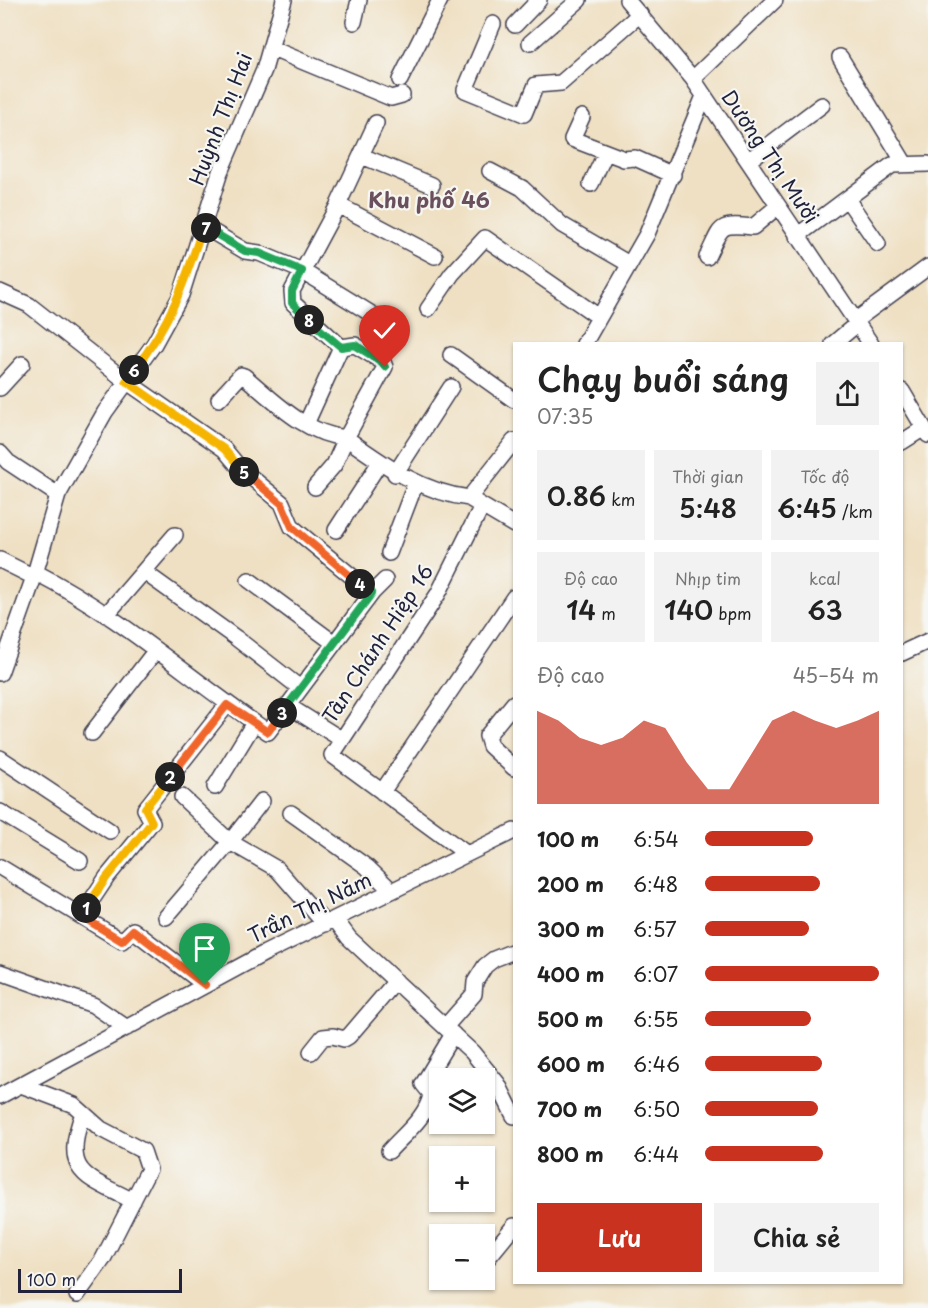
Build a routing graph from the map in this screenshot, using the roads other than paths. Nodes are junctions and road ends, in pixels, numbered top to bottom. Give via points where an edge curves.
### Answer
1 (284, 0) edge
2 (359, 0) edge
3 (440, 0) edge
4 (539, 0) edge
5 (579, 0) edge
6 (775, 0) edge
7 (636, 6) edge
8 (354, 22) dead end
9 (493, 24) dead end
10 (515, 25) dead end
11 (530, 43) dead end
12 (270, 48) junction
13 (840, 57) dead end
14 (693, 79) junction
15 (704, 96) junction
16 (822, 105) dead end
17 (582, 117) dead end
18 (376, 123) dead end
19 (606, 152) junction
20 (362, 156) junction
21 (748, 161) junction
22 (905, 164) junction
23 (928, 164) edge
24 (490, 171) dead end
25 (673, 175) junction
26 (591, 184) dead end
27 (432, 185) dead end
28 (847, 199) junction
29 (338, 205) junction
30 (778, 206) junction
31 (203, 226) junction
32 (797, 236) junction
33 (878, 244) dead end
34 (435, 256) dead end
35 (707, 257) dead end
36 (629, 264) junction
37 (928, 267) edge
38 (302, 271) junction
39 (0, 292) edge
40 (428, 309) dead end
41 (599, 317) junction
42 (857, 321) junction
43 (386, 323) dead end
44 (585, 342) edge
45 (835, 342) edge
46 (870, 342) edge
47 (341, 347) junction
48 (451, 355) dead end
49 (22, 364) dead end
50 (3, 380) edge
51 (126, 381) junction
52 (451, 387) dead end
53 (903, 393) edge
54 (219, 399) dead end
55 (513, 399) edge
56 (306, 424) junction
57 (926, 432) edge
58 (346, 438) junction
59 (903, 442) edge
60 (513, 443) edge
61 (3, 461) edge
62 (380, 462) junction
63 (395, 474) junction
64 (416, 482) junction
65 (315, 487) dead end
66 (58, 495) junction
67 (475, 502) junction
68 (513, 524) edge
69 (336, 530) dead end
70 (175, 535) dead end
71 (389, 553) dead end
72 (0, 560) edge
73 (144, 572) junction
74 (34, 574) junction
75 (249, 580) dead end
76 (385, 580) dead end
77 (372, 593) junction
78 (513, 598) edge
79 (106, 615) junction
80 (928, 641) edge
81 (334, 643) junction
82 (156, 650) junction
83 (903, 653) edge
84 (0, 673) edge
85 (300, 688) junction
86 (513, 704) edge
87 (227, 705) junction
88 (287, 705) junction
89 (254, 723) junction
90 (92, 733) dead end
91 (341, 739) junction
92 (0, 758) edge
93 (513, 767) edge
94 (215, 787) dead end
95 (382, 792) junction
96 (182, 797) dead end
97 (262, 801) dead end
98 (0, 812) edge
99 (291, 813) dead end
100 (110, 831) dead end
101 (513, 831) edge
102 (230, 842) junction
103 (467, 854) junction
104 (81, 861) dead end
105 (0, 867) edge
106 (392, 891) junction
107 (81, 916) junction
108 (166, 917) dead end
109 (330, 921) junction
110 (513, 951) edge
111 (0, 972) edge
112 (396, 981) junction
113 (205, 985) junction
114 (127, 1028) junction
115 (449, 1030) junction
116 (311, 1052) dead end
117 (21, 1085) junction
118 (0, 1096) edge
119 (83, 1113) junction
120 (513, 1114) edge
121 (389, 1151) dead end
122 (133, 1201) junction
123 (513, 1227) edge
124 (495, 1249) edge
125 (77, 1295) dead end

1 - 12 street, Huỳnh Thị Hai
2 - 8 street
3 - 12 street via 401,87 391,98
4 - 10 street
5 - 11 street
6 - 14 street
7 - 9 street via 561,83 536,85 524,114 465,90
7 - 14 street, Dương Thị Mười
12 - 31 street, Huỳnh Thị Hai via 220,172
13 - 22 street
14 - 15 street, Dương Thị Mười
15 - 21 street, Dương Thị Mười
15 - 25 street
16 - 21 street
17 - 19 street via 572,139
18 - 20 street
19 - 25 street via 624,159 635,158
19 - 26 street
20 - 27 street
20 - 29 street
21 - 30 street, Dương Thị Mười
22 - 23 street
22 - 28 street via 892,165
24 - 36 street via 522,188 562,225
25 - 36 street
28 - 32 street
28 - 33 street
29 - 34 street
29 - 38 street
30 - 32 street, Dương Thị Mười
30 - 35 street via 753,227 728,224 721,228
31 - 38 street via 245,251
31 - 51 street, Huỳnh Thị Hai via 181,294 154,344
32 - 42 street, Dương Thị Mười
36 - 41 street
37 - 42 street
38 - 43 street
38 - 47 street via 292,291 292,303
39 - 51 street via 29,305
40 - 41 street via 452,274 485,238
41 - 44 street
42 - 45 street
42 - 46 street, Dương Thị Mười
47 - 56 street
47 - 58 street via 355,345 385,367
48 - 55 street
49 - 50 street
51 - 66 street, Huỳnh Thị Hai
51 - 77 street via 224,449 282,504 292,527
52 - 63 street
53 - 57 street
54 - 56 street via 240,375
56 - 58 street
57 - 59 street
58 - 62 street
58 - 65 street via 334,465
60 - 67 street, Tân Chánh Hiệp 16
61 - 66 street
62 - 63 street
62 - 69 street
63 - 64 street
64 - 67 street
64 - 71 street
66 - 74 street, Huỳnh Thị Hai
67 - 68 street
67 - 91 street, Tân Chánh Hiệp 16 via 438,594
70 - 73 street
72 - 74 street
73 - 79 street
73 - 85 street
74 - 79 street via 66,588
74 - 84 street, Huỳnh Thị Hai
75 - 81 street
76 - 77 street
77 - 81 street
78 - 95 street
79 - 82 street
80 - 83 street
81 - 85 street
82 - 87 street
82 - 90 street
85 - 88 street
86 - 93 street via 488,736 490,746
87 - 89 street
87 - 107 street via 145,808 152,822
88 - 89 street via 268,732
88 - 91 street
89 - 94 street
91 - 95 street, Tân Chánh Hiệp 16 via 332,755
92 - 100 street
95 - 103 street
96 - 102 street
97 - 102 street
98 - 104 street
99 - 106 street via 367,867
101 - 103 street, Trần Thị Năm
102 - 108 street
102 - 109 street via 277,869
103 - 106 street, Trần Thị Năm
105 - 107 street
106 - 109 street, Trần Thị Năm
107 - 113 street via 122,941 133,930
109 - 112 street
109 - 113 street, Trần Thị Năm
110 - 115 street via 485,966 475,982 474,994
111 - 114 street via 93,1005
112 - 115 street
112 - 116 street via 349,1036 323,1037
113 - 114 street, Trần Thị Năm
114 - 117 street, Trần Thị Năm
115 - 120 street via 498,1084
115 - 121 street via 423,1084 431,1094 430,1100
117 - 118 street, Trần Thị Năm
117 - 119 street
119 - 122 street via 74,1156 83,1175
119 - 122 street via 101,1129 143,1151 149,1169
122 - 125 street via 103,1259
123 - 124 street

